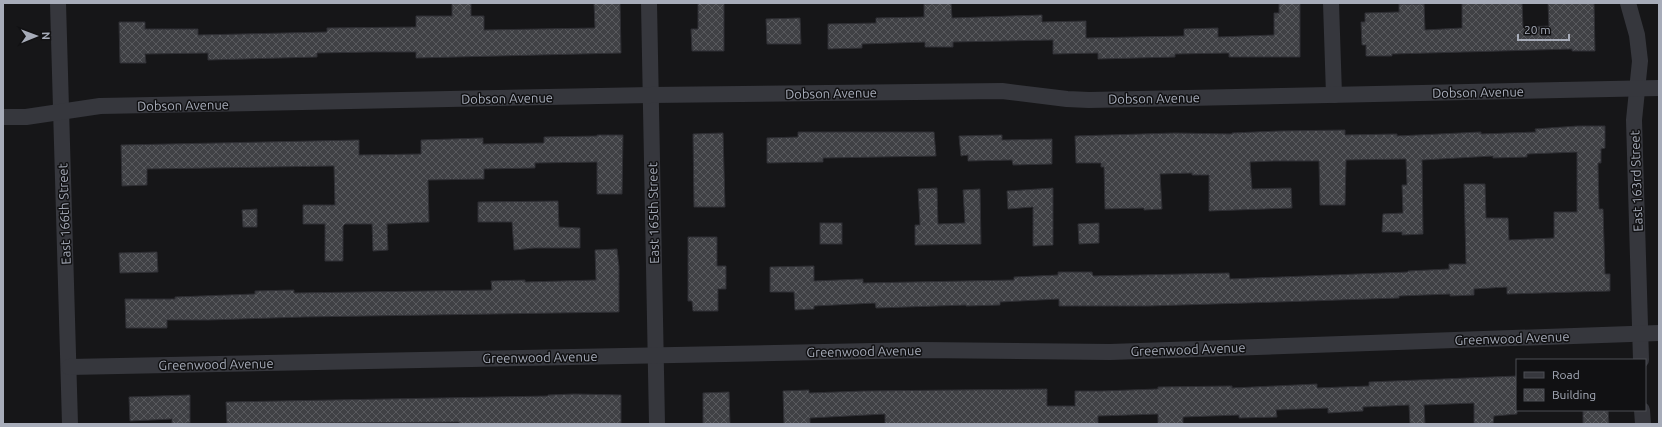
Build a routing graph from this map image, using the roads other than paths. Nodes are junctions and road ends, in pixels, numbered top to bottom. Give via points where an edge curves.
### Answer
1 (58, 3) edge
2 (649, 3) edge
3 (1331, 3) edge
4 (1628, 3) edge
5 (1637, 88) junction
6 (1659, 88) edge
7 (651, 95) junction
8 (1334, 95) junction
9 (61, 112) junction
10 (3, 117) edge
11 (1659, 332) edge
12 (1640, 333) junction
13 (655, 354) junction
14 (1641, 359) edge
15 (68, 367) junction
16 (1642, 411) edge
17 (70, 424) edge
18 (656, 424) edge
19 (1643, 424) edge

1 - 9 street, East 166th Street
2 - 7 street, East 165th Street
3 - 8 street
4 - 5 street, East 163rd Street via 1637,35 1640,61
5 - 6 street, Dobson Avenue
5 - 8 street, Dobson Avenue
5 - 12 street, East 163rd Street via 1634,120
7 - 8 street, Dobson Avenue via 1002,90 1090,100
7 - 9 street, Dobson Avenue via 100,106
7 - 13 street, East 165th Street
9 - 10 street, Dobson Avenue
9 - 15 street, East 166th Street
11 - 12 street, Greenwood Avenue
12 - 13 street, Greenwood Avenue via 1110,352 969,350
12 - 14 street, East 163rd Street
13 - 15 street, Greenwood Avenue
13 - 18 street, East 165th Street
15 - 17 street, East 166th Street
16 - 19 street

